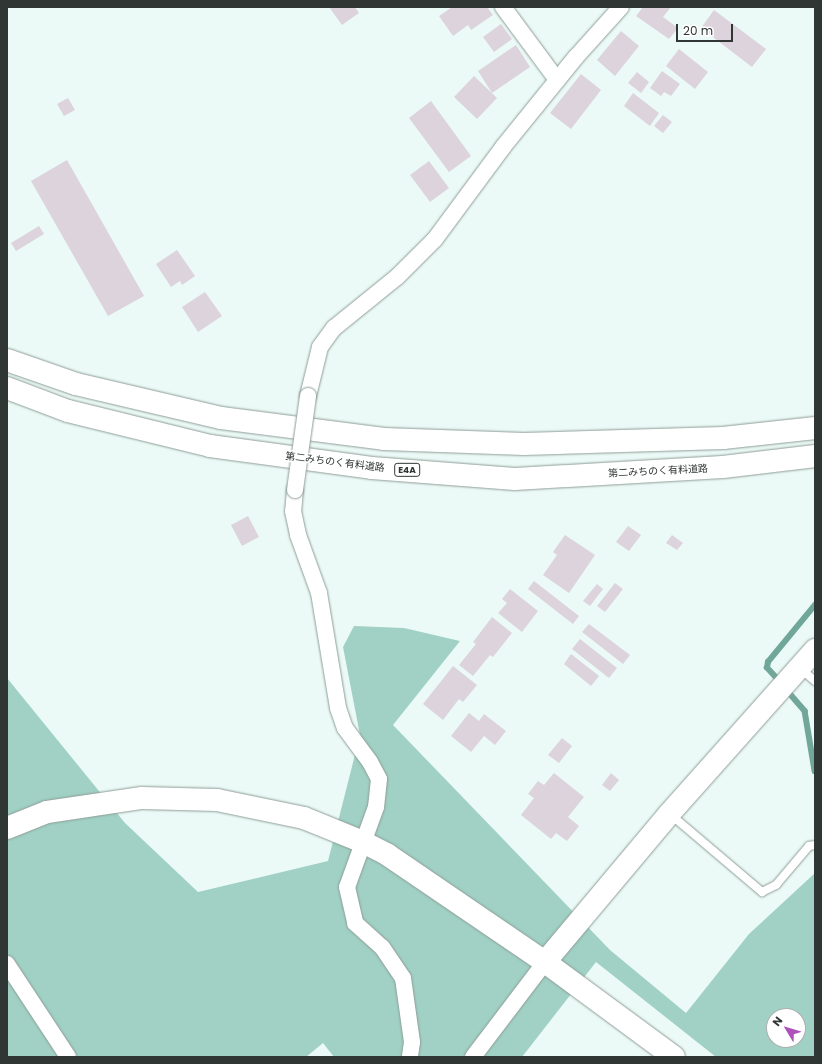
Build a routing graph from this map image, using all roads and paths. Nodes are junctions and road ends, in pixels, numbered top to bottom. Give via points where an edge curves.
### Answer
1 (503, 7) edge
2 (622, 7) edge
3 (557, 80) junction
4 (7, 360) edge
5 (7, 388) edge
6 (815, 428) edge
7 (815, 456) edge
8 (815, 650) edge
9 (807, 674) edge
10 (669, 814) junction
11 (7, 828) edge
12 (363, 842) junction
13 (815, 845) edge
14 (545, 962) junction
15 (7, 964) edge
16 (68, 1057) edge
17 (410, 1057) edge
18 (473, 1057) edge
19 (674, 1057) edge

1 - 3 street
2 - 3 street
3 - 12 street, bridge via 503,147 435,239 397,277 334,328 320,346 308,396 292,510 298,535 319,593 338,708 345,728 379,779 376,808
4 - 6 main road via 76,384 221,418 384,439 524,444 723,438
5 - 7 main road, 第二みちのく有料道路 / E4A via 68,412 210,446 380,468 515,479 723,467
8 - 9 main road
9 - 10 main road
10 - 13 lane via 762,892 776,885 809,846
10 - 14 main road
11 - 12 main road via 47,812 142,798 217,800 304,818
12 - 14 main road via 388,855
12 - 17 street via 347,887 355,923 382,947 403,978 412,1042
14 - 18 street
14 - 19 main road
15 - 16 street

